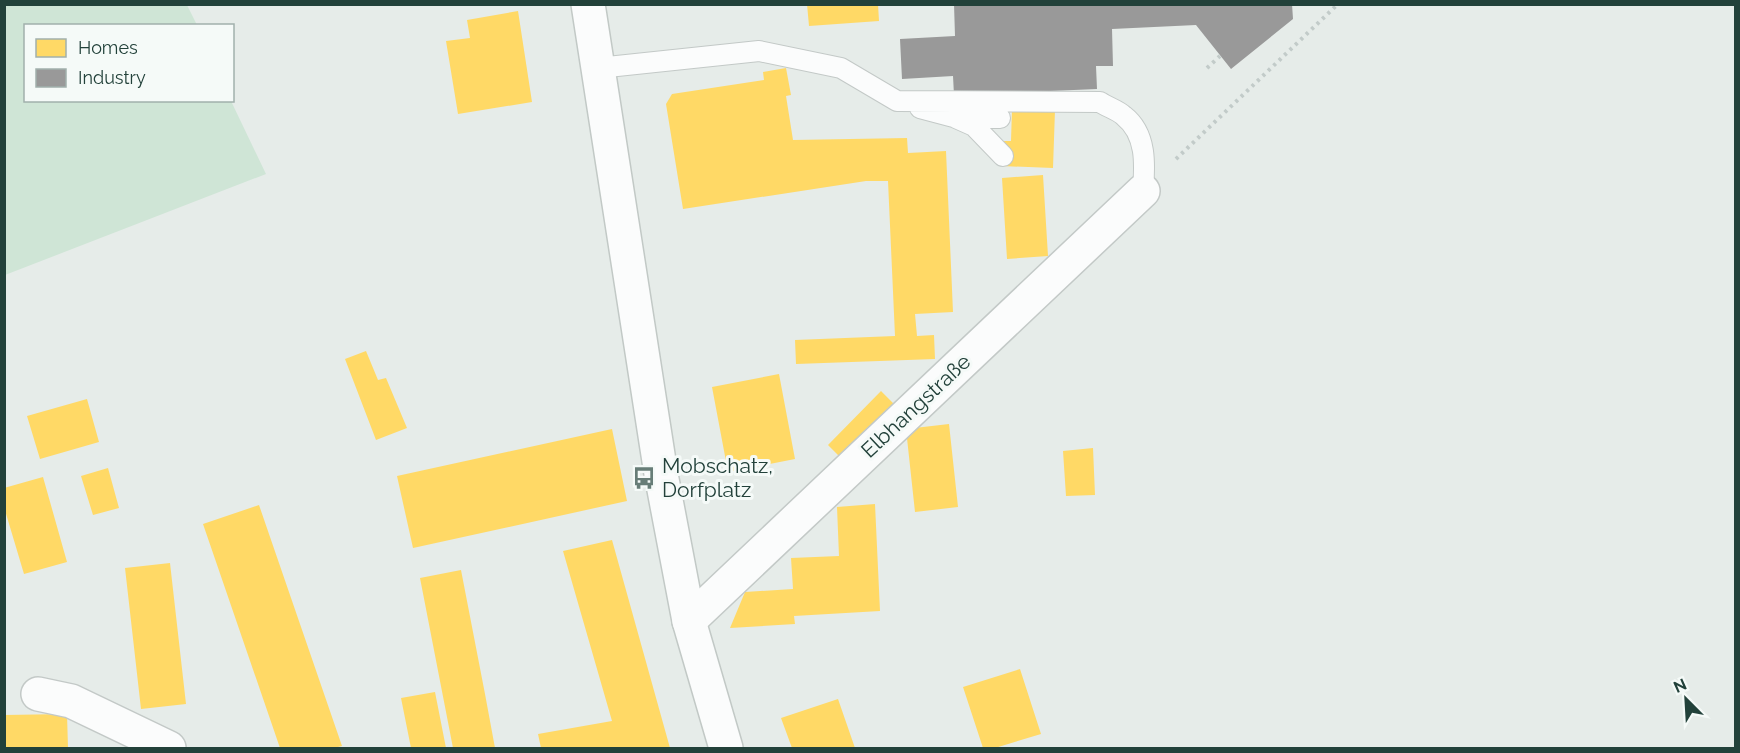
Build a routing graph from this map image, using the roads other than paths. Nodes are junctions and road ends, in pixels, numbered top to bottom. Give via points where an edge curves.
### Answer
1 (588, 4) edge
2 (597, 68) junction
3 (897, 101) junction
4 (954, 117) junction
5 (1000, 118) dead end
6 (1003, 156) dead end
7 (1143, 191) joint
8 (689, 621) junction
9 (38, 694) dead end
10 (169, 748) edge
11 (726, 748) edge

1 - 2 street
2 - 3 lane via 759,51 840,68
2 - 8 street via 661,474
3 - 4 lane
3 - 7 lane via 1100,102 1125,116 1138,134 1145,160
4 - 5 lane
4 - 6 lane via 974,126
7 - 8 street, Elbhangstraße
8 - 11 street
9 - 10 street via 71,701

